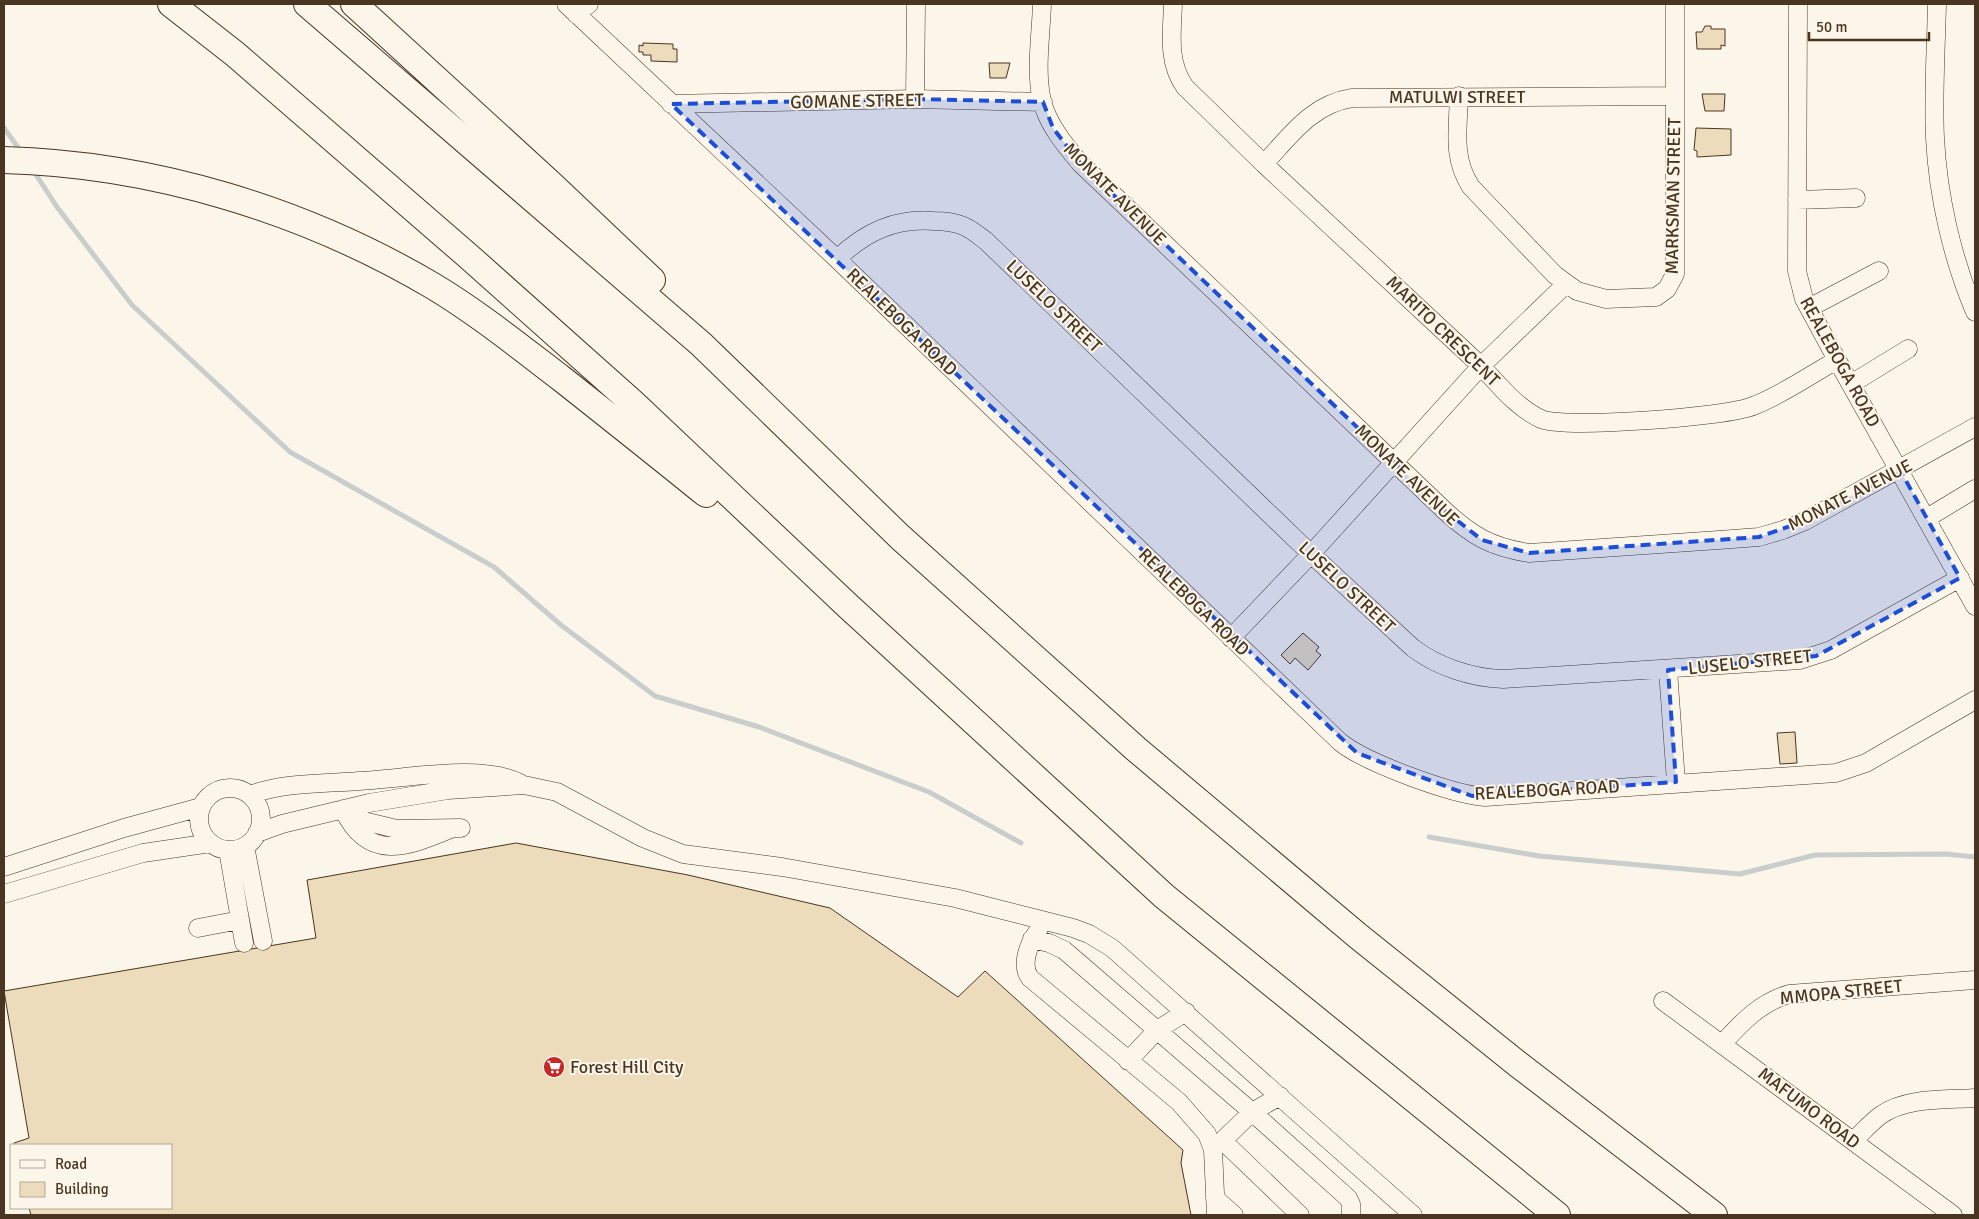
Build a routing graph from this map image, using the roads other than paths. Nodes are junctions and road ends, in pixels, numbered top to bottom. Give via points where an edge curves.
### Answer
1 (171, 4) edge
2 (307, 4) edge
3 (354, 4) edge
4 (916, 4) edge
5 (1042, 4) edge
6 (1173, 4) edge
7 (1675, 4) edge
8 (1798, 4) edge
9 (1937, 4) edge
10 (577, 7) edge
11 (1459, 96) junction
12 (1675, 96) junction
13 (914, 99) junction
14 (1042, 102) junction
15 (671, 104) junction
16 (4, 160) edge
17 (1264, 164) junction
18 (1856, 198) dead end
19 (1797, 200) junction
20 (837, 259) junction
21 (1879, 271) dead end
22 (1566, 284) junction
23 (1809, 308) junction
24 (1975, 312) edge
25 (701, 344) junction
26 (1908, 349) dead end
27 (1837, 360) junction
28 (1481, 366) junction
29 (1851, 384) junction
30 (1975, 427) edge
31 (1394, 462) junction
32 (1900, 470) junction
33 (1975, 489) edge
34 (1926, 518) junction
35 (1311, 554) junction
36 (1960, 578) junction
37 (848, 606) junction
38 (1975, 606) edge
39 (1230, 638) junction
40 (1668, 670) junction
41 (1975, 700) edge
42 (1676, 782) junction
43 (524, 785) junction
44 (250, 796) junction
45 (202, 807) junction
46 (343, 809) junction
47 (456, 828) dead end
48 (211, 843) junction
49 (243, 843) junction
50 (4, 867) edge
51 (4, 894) edge
52 (240, 920) junction
53 (1044, 921) junction
54 (198, 928) dead end
55 (1032, 939) junction
56 (264, 941) dead end
57 (244, 943) dead end
58 (1975, 980) edge
59 (1664, 1001) dead end
60 (1186, 1012) junction
61 (1157, 1030) junction
62 (1723, 1043) junction
63 (1128, 1061) junction
64 (1280, 1096) junction
65 (1975, 1098) edge
66 (1252, 1112) junction
67 (1853, 1141) junction
68 (1218, 1146) junction
69 (1215, 1207) edge
70 (1234, 1215) edge
71 (1300, 1215) edge
72 (1350, 1215) edge
73 (1413, 1215) edge
74 (1557, 1215) edge
75 (1714, 1215) edge
76 (1953, 1215) edge

1 - 37 highway via 235,54 474,261 632,403
2 - 25 highway
3 - 25 highway via 631,259 666,295
4 - 13 street
5 - 14 street, MONATE AVENUE
6 - 17 street, MARITO CRESCENT via 1171,50 1179,79
7 - 12 street, MARKSMAN STREET
8 - 19 street, REALEBOGA ROAD
9 - 24 street via 1935,138 1940,184 1959,266
10 - 15 street, REALEBOGA ROAD
11 - 12 street, MATULWI STREET
11 - 17 street, MATULWI STREET via 1336,100 1312,114
11 - 22 street, MARKSMAN STREET via 1457,152 1461,171 1471,187
12 - 22 street, MARKSMAN STREET via 1675,274 1672,283 1656,297 1615,300 1591,296
13 - 14 street, GOMANE STREET
13 - 15 street, GOMANE STREET
14 - 31 street, MONATE AVENUE via 1053,128 1080,163
15 - 20 street, REALEBOGA ROAD
16 - 37 highway via 98,169 174,183 248,202 374,254 433,286 493,326
17 - 28 street, MARITO CRESCENT
18 - 19 street
19 - 23 street, REALEBOGA ROAD via 1797,271
20 - 35 street, LUSELO STREET via 864,236 894,224 947,222 973,231
20 - 39 street, REALEBOGA ROAD
21 - 23 street
22 - 28 street
23 - 27 street, REALEBOGA ROAD
25 - 75 highway via 900,537 1136,749 1358,936
26 - 29 street
27 - 28 street, MARITO CRESCENT via 1739,411 1568,424 1542,419 1524,408
27 - 29 street, REALEBOGA ROAD
28 - 31 street
29 - 32 street, REALEBOGA ROAD
30 - 32 street, MONATE AVENUE
31 - 32 street, MONATE AVENUE via 1466,530 1493,545 1529,553 1759,537 1805,521
31 - 35 street
32 - 34 street, REALEBOGA ROAD
33 - 34 street
34 - 36 street, REALEBOGA ROAD
35 - 39 street
35 - 40 street, LUSELO STREET via 1422,656 1462,673 1503,679
36 - 38 street, REALEBOGA ROAD
36 - 40 street, LUSELO STREET via 1816,656
37 - 74 highway via 1164,896
39 - 42 street, REALEBOGA ROAD via 1347,748 1462,794 1485,797
40 - 42 street
41 - 42 street, REALEBOGA ROAD via 1847,771
43 - 44 street via 505,775 475,772 323,781 270,788
43 - 46 street via 448,790
43 - 53 street via 557,792 656,847 955,898
44 - 45 street via 235,788 219,790
44 - 49 street via 260,814
45 - 48 street via 199,823
45 - 50 street via 124,828
46 - 47 street via 368,842 386,847 422,841
46 - 49 street via 282,824
48 - 49 street
48 - 51 street via 143,853
49 - 52 street
49 - 56 street
52 - 54 street
52 - 57 street
53 - 55 street
53 - 60 street via 1073,928 1102,941
55 - 61 street via 1064,950
55 - 63 street via 1025,969 1030,978
58 - 62 street, MMOPA STREET via 1789,994 1759,1007
59 - 62 street, MAFUMO ROAD
60 - 61 street
60 - 64 street
61 - 63 street
61 - 66 street
62 - 67 street, MAFUMO ROAD
63 - 68 street via 1179,1102
64 - 66 street
64 - 73 street
65 - 67 street via 1919,1102 1890,1109
66 - 68 street
66 - 72 street via 1348,1198
67 - 76 street, MAFUMO ROAD
68 - 69 street
68 - 71 street
69 - 70 street

